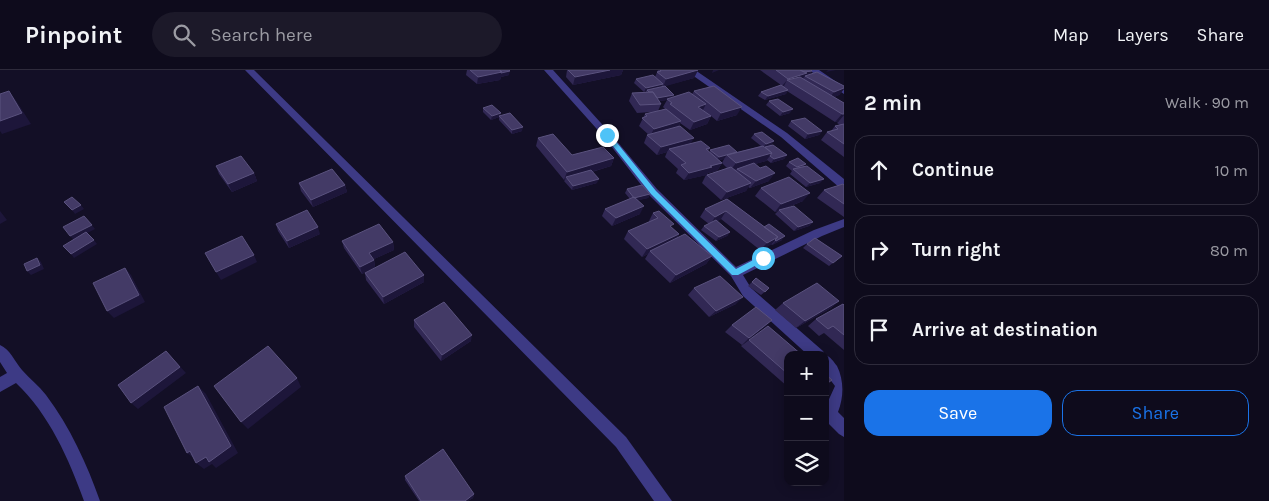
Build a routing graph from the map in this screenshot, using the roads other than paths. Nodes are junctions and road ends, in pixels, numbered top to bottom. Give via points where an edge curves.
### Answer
1 (249, 70) edge
2 (548, 70) edge
3 (689, 70) edge
4 (813, 70) edge
5 (844, 91) edge
6 (844, 185) edge
7 (844, 223) edge
8 (735, 273) junction
9 (0, 351) edge
10 (813, 351) edge
11 (829, 366) edge
12 (17, 375) junction
13 (844, 385) edge
14 (0, 386) edge
15 (844, 429) edge
16 (92, 501) edge
17 (664, 501) edge

1 - 17 street via 621,442
2 - 8 street via 653,192
3 - 6 street via 784,135
4 - 5 street
7 - 8 street
8 - 10 street via 746,292
9 - 12 street
11 - 13 street
12 - 14 street
12 - 16 street via 38,394 82,470
13 - 15 street via 830,414

